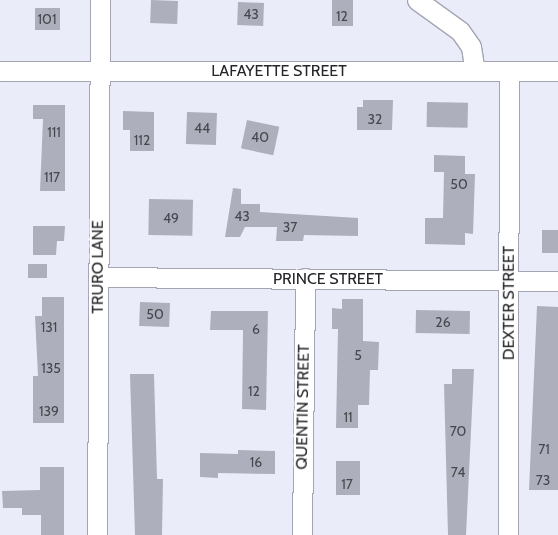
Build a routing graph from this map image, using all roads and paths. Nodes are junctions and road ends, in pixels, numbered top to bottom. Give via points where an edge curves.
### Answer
1 (100, 0) edge
2 (417, 0) edge
3 (0, 71) edge
4 (99, 71) junction
5 (475, 71) junction
6 (509, 72) junction
7 (558, 72) edge
8 (98, 277) junction
9 (305, 278) junction
10 (509, 280) junction
11 (558, 281) edge
12 (97, 535) edge
13 (302, 535) edge
14 (508, 535) edge

1 - 4 street, TRURO LANE
2 - 5 street via 460,31 471,46
3 - 4 street, LAFAYETTE STREET
4 - 5 street, LAFAYETTE STREET
4 - 8 street, TRURO LANE
5 - 6 street, LAFAYETTE STREET
6 - 7 street, LAFAYETTE STREET
6 - 10 street, DEXTER STREET
8 - 9 street, PRINCE STREET
8 - 12 street, TRURO LANE
9 - 10 street, PRINCE STREET
9 - 13 street, QUENTIN STREET
10 - 11 street, PRINCE STREET
10 - 14 street, DEXTER STREET

